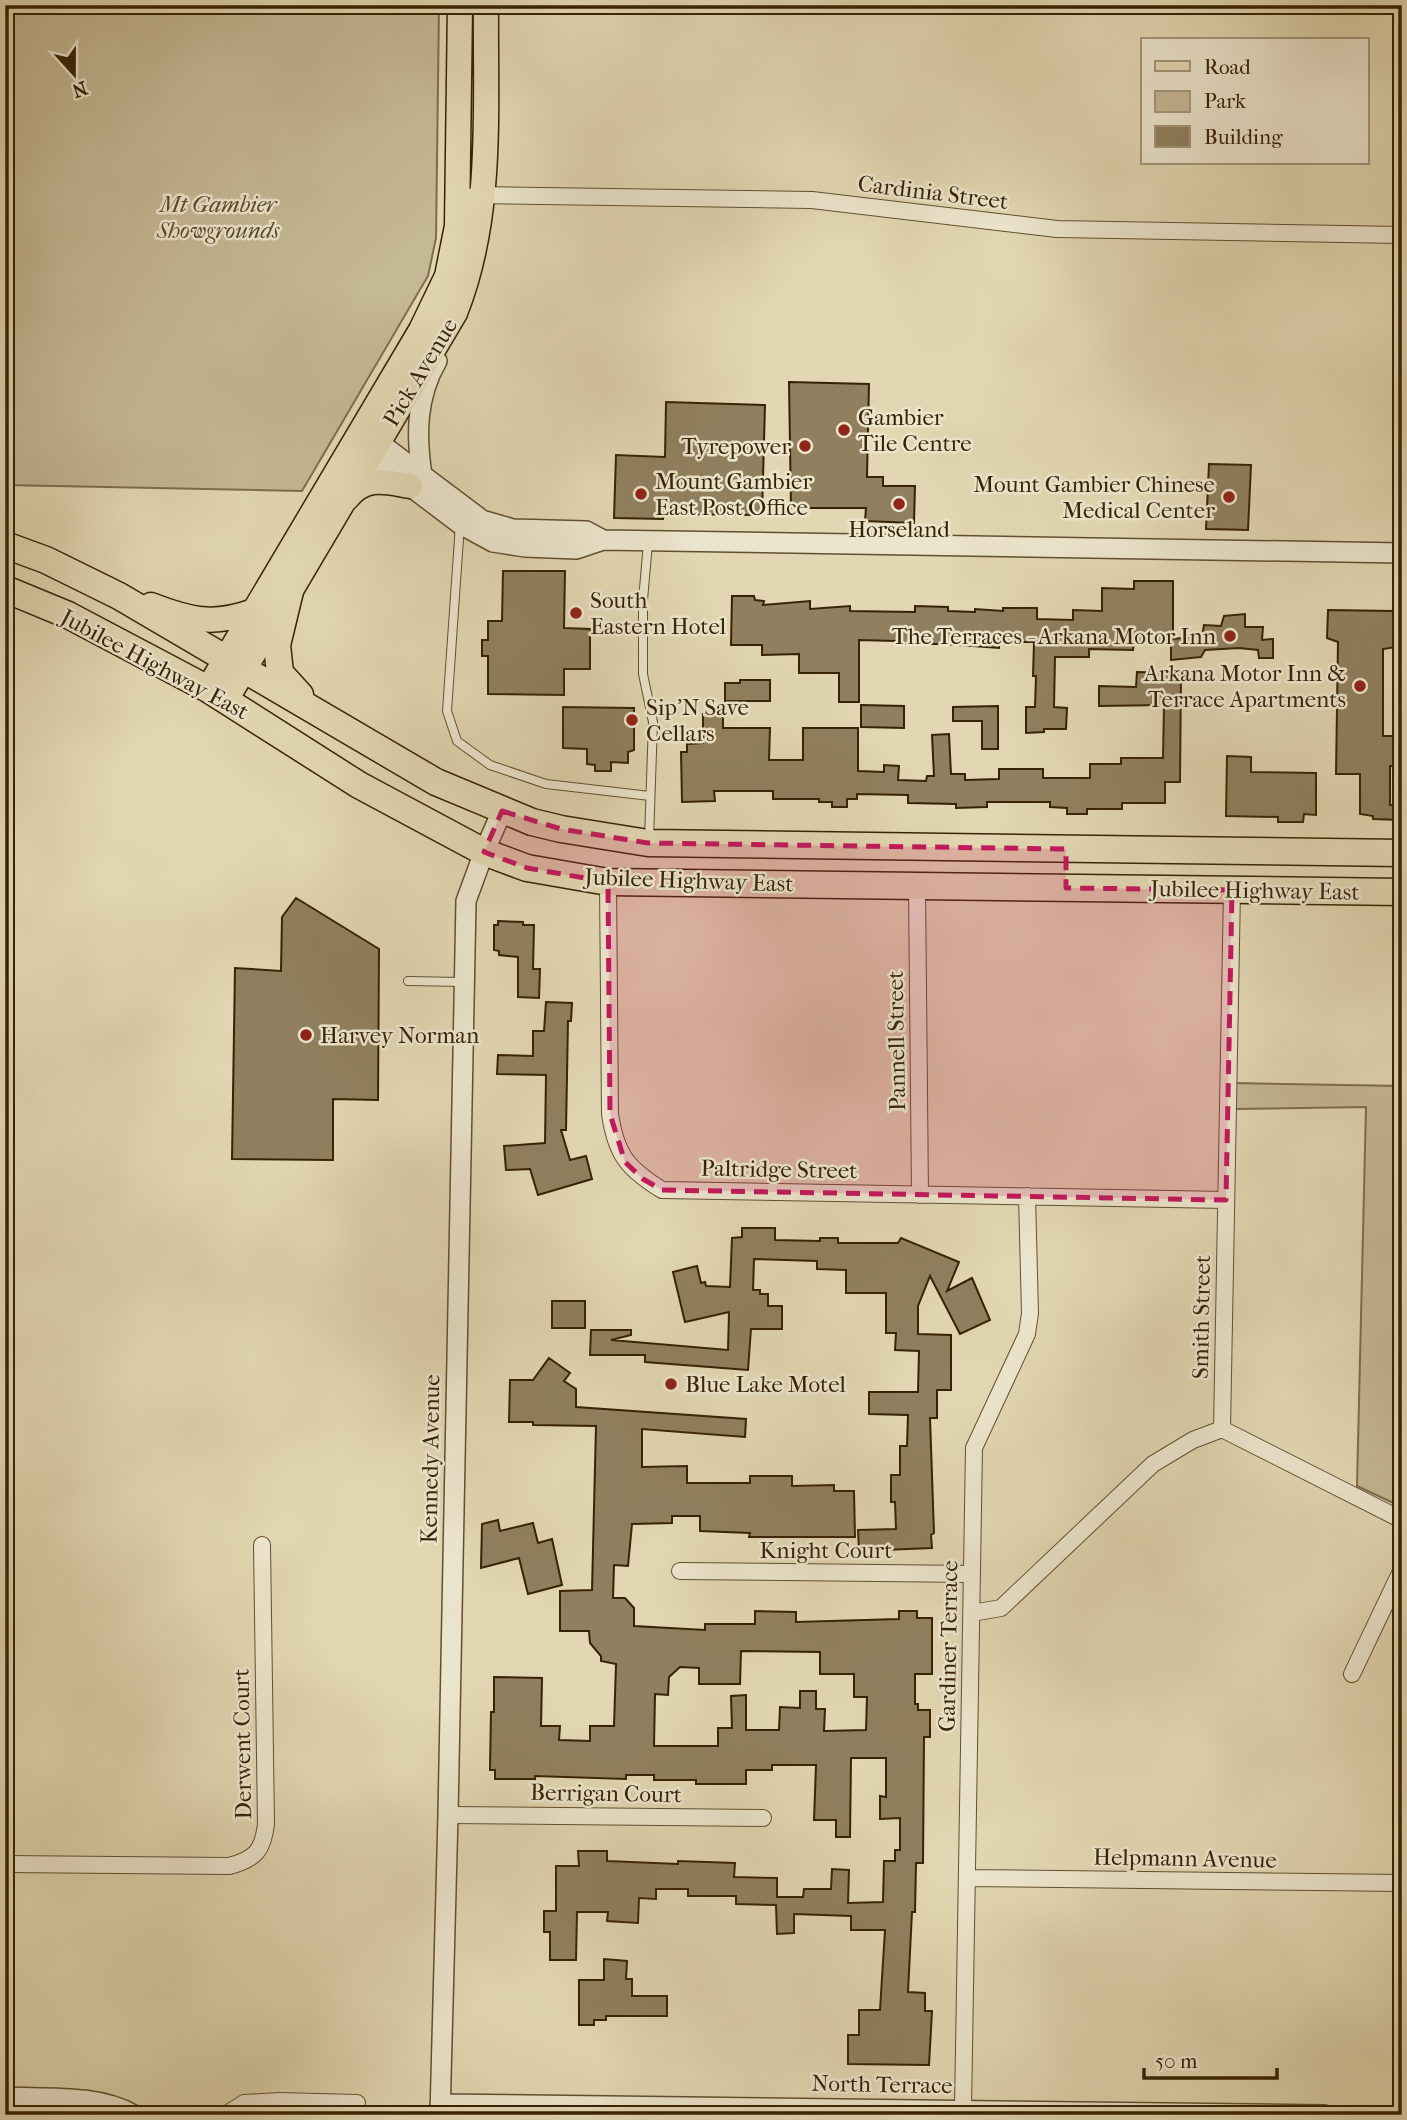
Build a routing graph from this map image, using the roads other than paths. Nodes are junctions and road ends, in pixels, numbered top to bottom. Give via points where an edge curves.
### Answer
1 (460, 5) edge
2 (486, 5) edge
3 (459, 195) junction
4 (484, 195) junction
5 (1402, 235) edge
6 (455, 313) junction
7 (365, 444) junction
8 (416, 481) junction
9 (341, 505) junction
10 (460, 524) junction
11 (603, 540) junction
12 (649, 541) junction
13 (5, 545) edge
14 (1402, 553) edge
15 (291, 587) junction
16 (5, 589) edge
17 (127, 601) junction
18 (254, 611) junction
19 (235, 663) junction
20 (217, 694) junction
21 (317, 712) junction
22 (650, 796) junction
23 (502, 811) junction
24 (649, 843) junction
25 (1066, 849) junction
26 (484, 852) junction
27 (1365, 852) junction
28 (1402, 853) edge
29 (608, 882) junction
30 (917, 887) junction
31 (1066, 888) junction
32 (1232, 890) junction
33 (1365, 891) junction
34 (1402, 892) edge
35 (408, 982) dead end
36 (462, 982) junction
37 (920, 1195) junction
38 (1027, 1196) junction
39 (1226, 1200) junction
40 (1222, 1429) junction
41 (1402, 1520) edge
42 (262, 1545) dead end
43 (1402, 1569) edge
44 (680, 1572) dead end
45 (972, 1574) junction
46 (972, 1613) junction
47 (1352, 1674) dead end
48 (448, 1815) junction
49 (763, 1818) dead end
50 (5, 1864) edge
51 (967, 1878) junction
52 (1402, 1883) edge
53 (5, 2097) edge
54 (356, 2103) dead end
55 (440, 2109) edge
56 (963, 2109) junction
57 (134, 2115) edge
58 (225, 2115) edge
59 (1311, 2115) edge
60 (1324, 2115) edge

1 - 3 main road, Pick Avenue
2 - 4 main road, Pick Avenue
3 - 4 street, Cardinia Street
3 - 7 main road, Pick Avenue via 455,240 442,288
4 - 5 street, Cardinia Street via 812,200 1057,229
4 - 6 main road, Pick Avenue via 475,252
6 - 7 main road, Pick Avenue
6 - 8 street via 453,331 434,367 418,418
7 - 8 street via 381,464
7 - 9 main road, Pick Avenue
7 - 18 main road, Pick Avenue
8 - 9 main road via 368,482 355,488
8 - 10 street
8 - 11 street via 491,523 513,529 586,531
9 - 15 main road, Pick Avenue
10 - 11 street via 493,542 525,547 576,549
10 - 22 lane via 447,711 457,741 490,765 546,783
11 - 12 street
12 - 14 street
12 - 22 lane via 643,674 653,722
13 - 17 highway, Jubilee Highway East via 46,559
15 - 19 main road, Pick Avenue
15 - 21 highway via 277,645 280,673
16 - 20 highway, Jubilee Highway East via 68,615
17 - 18 main road via 136,600 183,618 229,620
17 - 19 highway, Jubilee Highway East
18 - 19 main road, Pick Avenue
19 - 20 main road, Pick Avenue
19 - 21 highway, Jubilee Highway East
20 - 26 highway, Jubilee Highway East via 359,785
21 - 23 highway, Jubilee Highway East via 436,782
22 - 24 lane
23 - 24 highway, Jubilee Highway East via 561,830
23 - 26 street, Kennedy Avenue
24 - 25 highway, Jubilee Highway East
25 - 27 highway, Jubilee Highway East
25 - 31 highway
26 - 29 highway, Jubilee Highway East via 527,868
26 - 36 street, Kennedy Avenue via 466,901
27 - 28 highway, Jubilee Highway East
27 - 33 highway
29 - 30 highway, Jubilee Highway East
29 - 37 street, Paltridge Street via 610,1114 614,1139 625,1162 662,1190
30 - 31 highway, Jubilee Highway East
30 - 37 street, Pannell Street
31 - 32 highway, Jubilee Highway East
32 - 33 highway, Jubilee Highway East
32 - 39 street, Smith Street
33 - 34 highway, Jubilee Highway East
35 - 36 lane
36 - 48 street, Kennedy Avenue
37 - 38 street, Paltridge Street
38 - 39 street, Paltridge Street
38 - 45 street, Gardiner Terrace via 1027,1334 974,1448
39 - 40 street, Smith Street
40 - 41 street
40 - 46 street via 1153,1464 1001,1608
42 - 50 street, Derwent Court via 266,1824 264,1842 255,1855 229,1866
43 - 47 street
44 - 45 street, Knight Court
45 - 46 street, Gardiner Terrace
46 - 51 street, Gardiner Terrace
48 - 49 street, Berrigan Court
48 - 55 street, Kennedy Avenue
51 - 52 street, Helpmann Avenue
51 - 56 street, Gardiner Terrace
53 - 57 street via 73,2099
54 - 58 street via 244,2103
55 - 56 street, North Terrace
56 - 59 street, North Terrace
59 - 60 street, North Terrace

